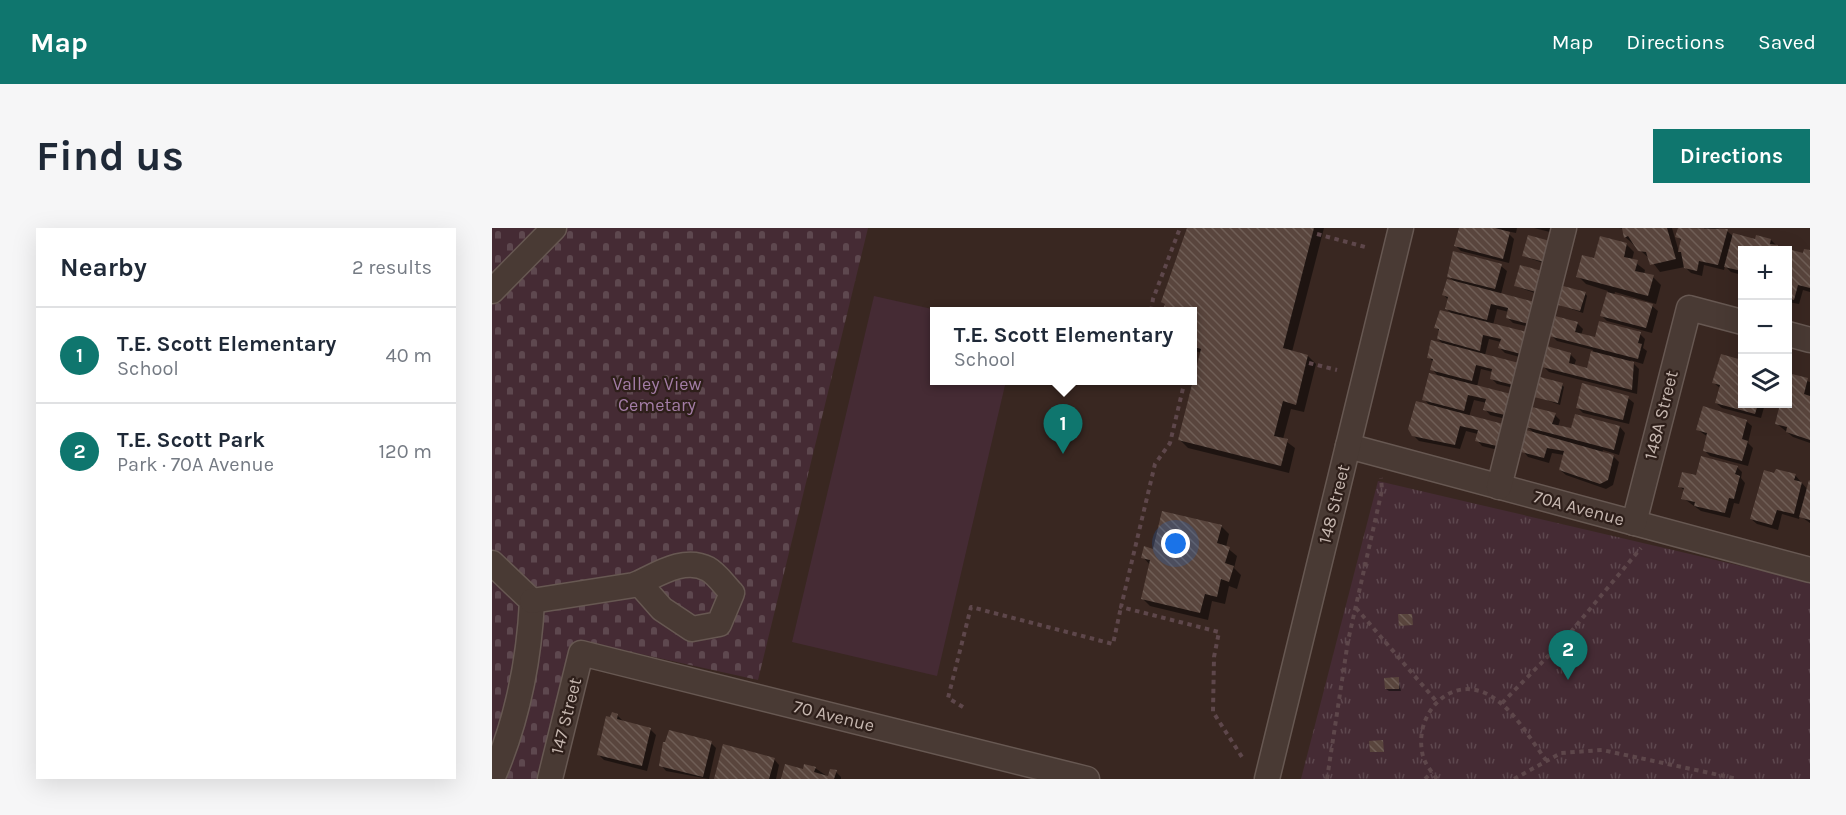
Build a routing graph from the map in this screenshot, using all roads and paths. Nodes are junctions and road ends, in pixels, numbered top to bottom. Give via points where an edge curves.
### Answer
1 (554, 228) edge
2 (1180, 228) edge
3 (1401, 228) edge
4 (1564, 228) edge
5 (1317, 234) dead end
6 (1369, 248) dead end
7 (492, 291) edge
8 (1152, 307) edge
9 (1738, 321) edge
10 (1792, 335) edge
11 (1810, 340) edge
12 (1309, 363) dead end
13 (1337, 370) dead end
14 (1184, 385) edge
15 (1348, 446) junction
16 (1381, 476) dead end
17 (1499, 487) junction
18 (1639, 532) junction
19 (492, 563) edge
20 (1810, 570) edge
21 (639, 583) dead end
22 (532, 601) junction
23 (1121, 607) junction
24 (1356, 608) junction
25 (581, 653) joint
26 (1437, 702) junction
27 (1502, 703) junction
28 (963, 707) dead end
29 (1242, 757) dead end
30 (1546, 760) junction
31 (1432, 772) junction
32 (492, 779) edge
33 (550, 779) edge
34 (1087, 779) edge
35 (1267, 779) edge
36 (1327, 779) edge
37 (1425, 779) edge
38 (1437, 779) edge
39 (1514, 779) edge
40 (1738, 779) edge

1 - 7 street
2 - 8 path
3 - 15 street, 148 Street
4 - 17 street
5 - 6 path
9 - 18 street, 148A Street via 1689,308
10 - 11 street
12 - 13 path
14 - 23 path via 1170,443 1155,464
15 - 17 street, 70A Avenue
15 - 35 street, 148 Street
16 - 24 path via 1382,490
17 - 18 street, 70A Avenue
18 - 20 street, 70A Avenue
18 - 27 path via 1641,551 1564,640
19 - 22 street
21 - 22 street
22 - 32 street via 529,651 508,744
23 - 28 path via 1113,644 971,607 948,698
23 - 29 path via 1219,632 1214,657 1213,712
24 - 26 path
24 - 36 path
25 - 33 street, 147 Street
25 - 34 street, 70 Avenue
26 - 27 path via 1445,694 1473,689
26 - 31 path via 1425,722 1422,737 1422,752
27 - 30 path
30 - 39 path
30 - 40 path via 1561,753 1602,750
31 - 37 path
31 - 38 path

